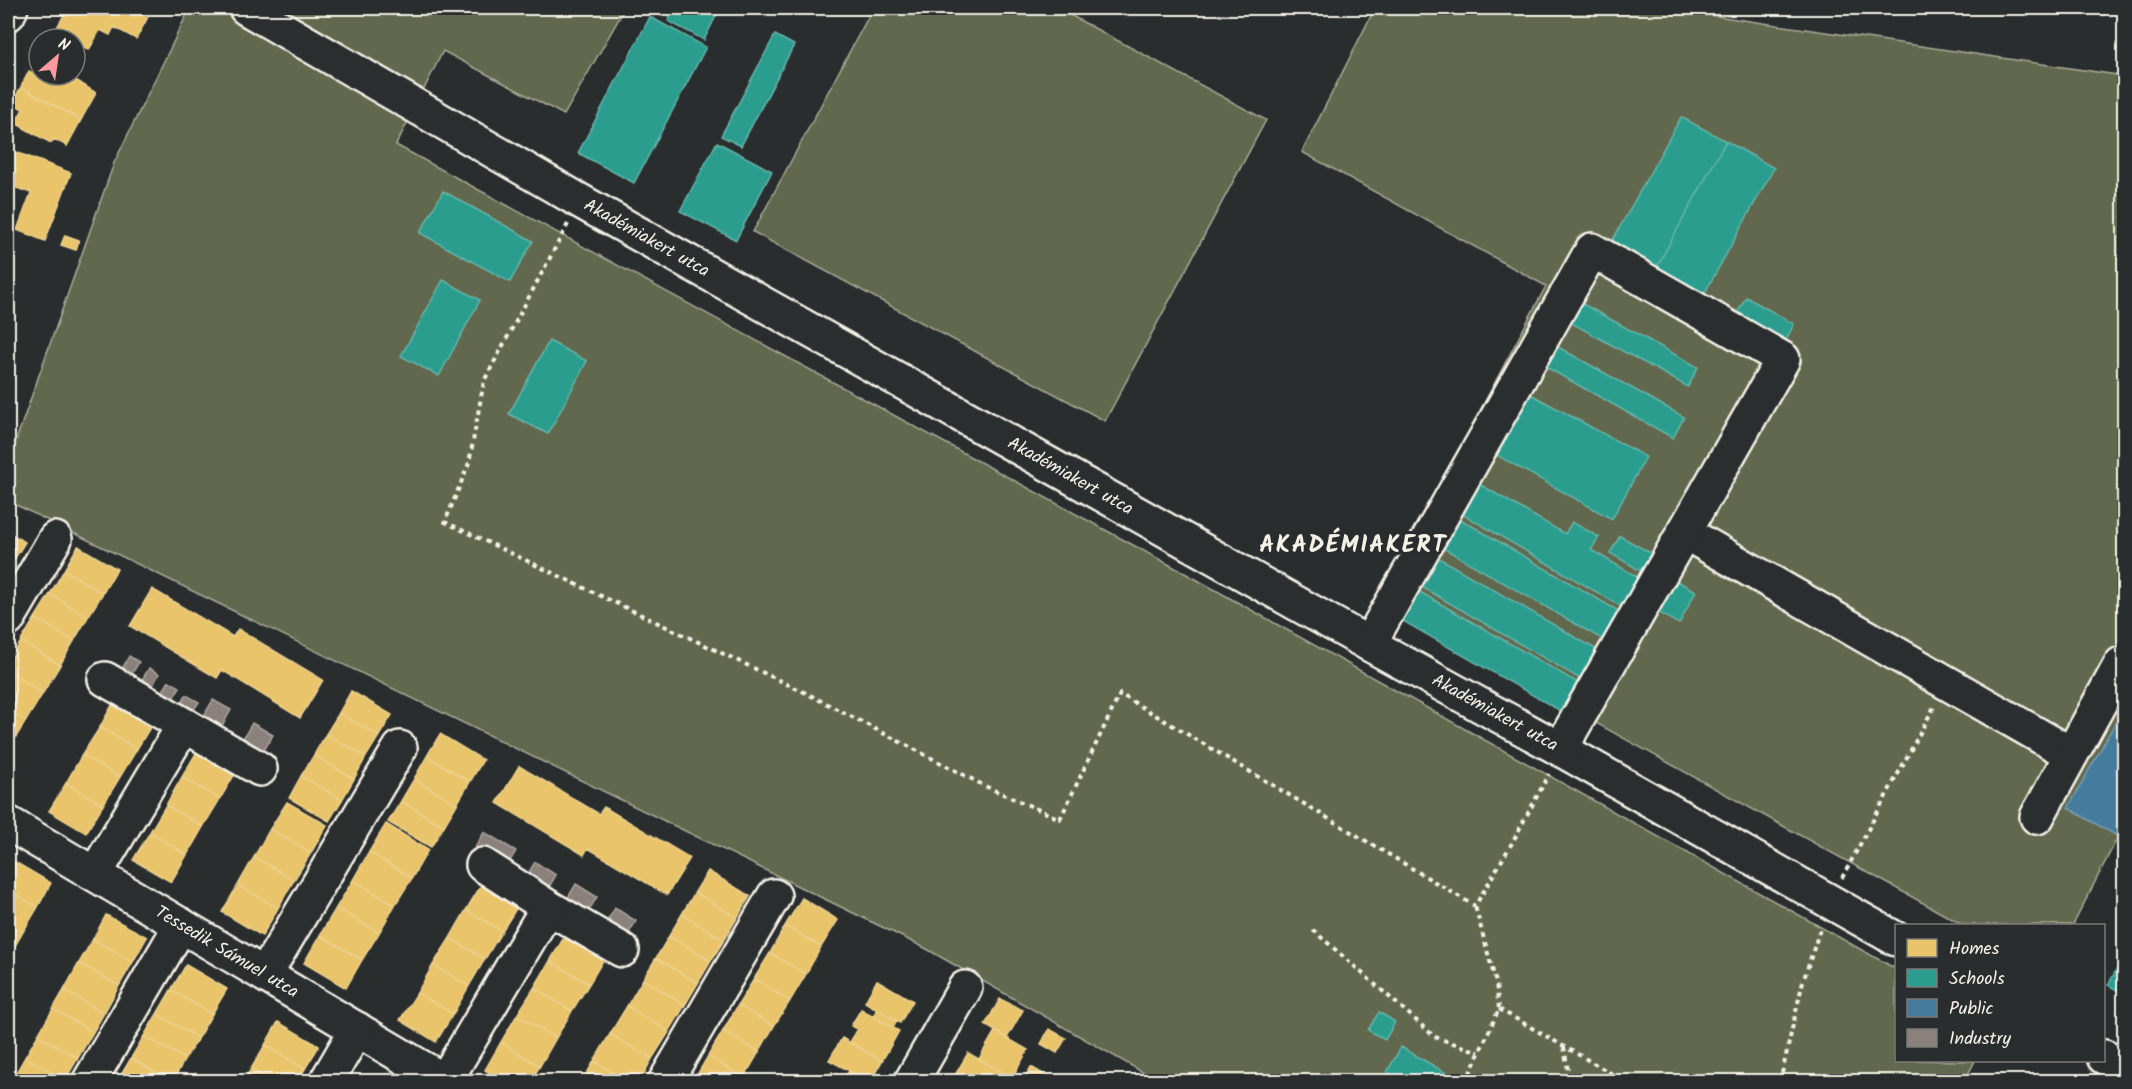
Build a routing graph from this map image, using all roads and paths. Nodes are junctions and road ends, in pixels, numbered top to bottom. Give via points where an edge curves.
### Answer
1 (11, 8) edge
2 (246, 8) edge
3 (8, 14) edge
4 (580, 201) junction
5 (1684, 532) junction
6 (55, 539) dead end
7 (8, 619) edge
8 (1369, 644) junction
9 (2124, 666) edge
10 (105, 679) dead end
11 (1947, 682) junction
12 (184, 725) junction
13 (400, 748) dead end
14 (1562, 750) junction
15 (2071, 754) junction
16 (260, 769) dead end
17 (2037, 818) dead end
18 (8, 823) edge
19 (483, 866) dead end
20 (95, 874) junction
21 (774, 896) dead end
22 (1829, 901) junction
23 (1475, 906) junction
24 (548, 907) junction
25 (181, 925) junction
26 (1312, 930) dead end
27 (1895, 938) edge
28 (622, 950) dead end
29 (265, 974) junction
30 (965, 988) dead end
31 (1499, 1010) junction
32 (357, 1029) junction
33 (1564, 1047) junction
34 (1479, 1052) junction
35 (2105, 1058) edge
36 (2124, 1068) edge
37 (445, 1081) edge
38 (89, 1082) edge
39 (326, 1082) edge
40 (665, 1082) edge
41 (911, 1082) edge
42 (1466, 1082) edge
43 (1570, 1082) edge
44 (1626, 1082) edge
45 (1780, 1082) edge

1 - 3 street
2 - 4 street, Akadémiakert utca
4 - 8 street, Akadémiakert utca
4 - 23 path via 484,381 469,463 446,522 1060,819 1120,694
5 - 8 street via 1783,359 1592,250
5 - 11 street
5 - 14 street
6 - 7 street
8 - 14 street, Akadémiakert utca
9 - 15 street via 2121,664
10 - 12 street
11 - 15 street
11 - 22 path
12 - 16 street
12 - 20 street
13 - 29 street
14 - 22 street, Akadémiakert utca
14 - 23 path
15 - 17 street
18 - 20 street, Tessedik Sámuel utca
19 - 24 street
20 - 25 street, Tessedik Sámuel utca
21 - 40 street
22 - 27 street, Akadémiakert utca
22 - 45 path via 1802,985
23 - 31 path via 1496,983
24 - 28 street
24 - 37 street
25 - 29 street, Tessedik Sámuel utca
25 - 38 street
26 - 34 path via 1435,1037
29 - 32 street, Tessedik Sámuel utca
30 - 41 street
31 - 33 path
31 - 34 path
32 - 37 street, Tessedik Sámuel utca
32 - 39 street
33 - 43 path
33 - 44 path
34 - 42 path
35 - 36 street

